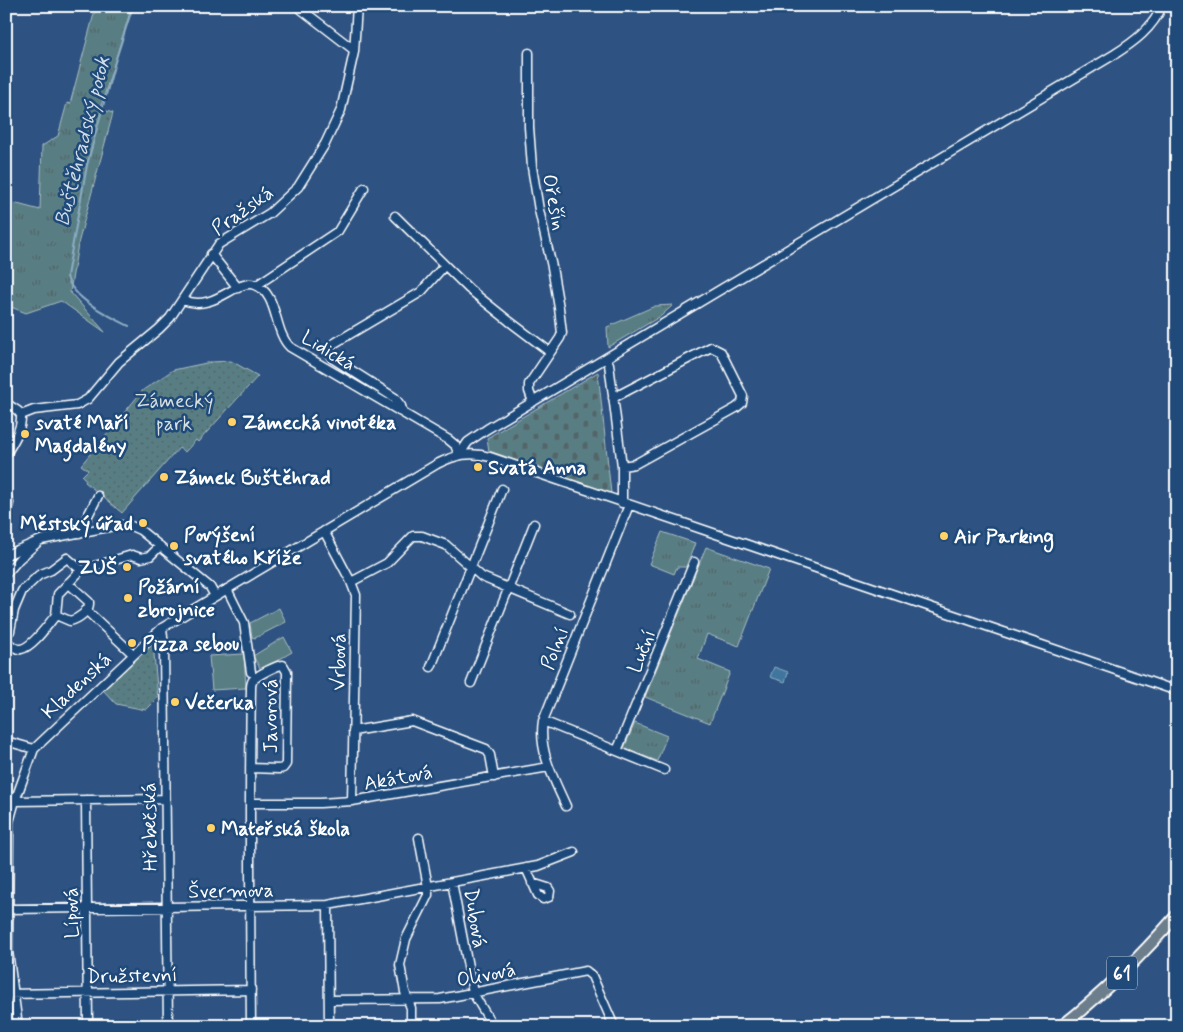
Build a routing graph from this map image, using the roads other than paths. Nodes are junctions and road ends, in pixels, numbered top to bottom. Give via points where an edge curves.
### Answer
1 (296, 6) edge
2 (357, 6) edge
3 (1162, 6) edge
4 (354, 50) junction
5 (529, 53) dead end
6 (364, 188) dead end
7 (395, 216) dead end
8 (211, 254) junction
9 (444, 266) junction
10 (257, 285) junction
11 (238, 288) junction
12 (183, 300) junction
13 (550, 352) junction
14 (606, 358) junction
15 (613, 398) junction
16 (533, 402) junction
17 (6, 403) edge
18 (403, 413) junction
19 (21, 415) junction
20 (6, 454) edge
21 (460, 455) junction
22 (622, 466) junction
23 (502, 489) dead end
24 (6, 494) edge
25 (98, 496) dead end
26 (626, 504) junction
27 (6, 518) edge
28 (534, 524) dead end
29 (324, 531) junction
30 (79, 533) junction
31 (38, 542) junction
32 (160, 546) junction
33 (6, 555) edge
34 (694, 562) dead end
35 (471, 568) junction
36 (81, 570) junction
37 (6, 574) edge
38 (68, 582) junction
39 (351, 582) junction
40 (508, 588) junction
41 (227, 589) junction
42 (215, 596) junction
43 (86, 610) junction
44 (570, 614) dead end
45 (56, 615) junction
46 (162, 628) junction
47 (6, 642) edge
48 (133, 654) junction
49 (431, 667) dead end
50 (251, 672) dead end
51 (471, 682) dead end
52 (1177, 692) edge
53 (543, 721) junction
54 (353, 731) junction
55 (6, 741) edge
56 (34, 749) junction
57 (618, 752) junction
58 (549, 767) junction
59 (250, 768) junction
60 (664, 770) dead end
61 (494, 776) junction
62 (165, 799) junction
63 (86, 800) junction
64 (15, 801) junction
65 (352, 801) junction
66 (251, 803) junction
67 (566, 806) dead end
68 (6, 814) edge
69 (8, 822) edge
70 (419, 838) dead end
71 (574, 852) dead end
72 (526, 868) junction
73 (452, 882) junction
74 (532, 882) dead end
75 (428, 887) junction
76 (328, 905) junction
77 (250, 906) junction
78 (167, 907) junction
79 (87, 908) junction
80 (8, 909) junction
81 (1177, 915) edge
82 (251, 990) junction
83 (168, 991) junction
84 (88, 992) junction
85 (473, 993) junction
86 (10, 994) edge
87 (329, 1000) junction
88 (408, 1000) junction
89 (18, 1026) edge
90 (88, 1026) edge
91 (168, 1026) edge
92 (251, 1026) edge
93 (329, 1026) edge
94 (411, 1026) edge
95 (493, 1026) edge
96 (614, 1026) edge
97 (1062, 1026) edge

1 - 4 street
2 - 4 street, Pražská
3 - 14 street via 1138,38 1115,54
4 - 8 street, Pražská via 338,117 304,179 282,203 222,242
5 - 13 street, Ořešín via 532,167 562,327 561,336
6 - 10 street via 338,231
7 - 9 street
8 - 11 street
8 - 12 street, Pražská
9 - 13 street
9 - 18 street, Lidická via 419,293 326,350 332,358 395,398
10 - 11 street via 247,284
10 - 18 street, Lidická via 268,297 284,340 290,347
11 - 12 street via 207,302 192,304
12 - 19 street, Pražská via 164,325 119,362 84,402
13 - 16 street, Ořešín via 529,384
14 - 15 street
14 - 16 street
15 - 22 street
15 - 22 street via 711,347 718,349 743,392 739,406 635,464
16 - 21 street via 470,440
17 - 19 street
18 - 21 street, Lidická via 449,440
19 - 20 street via 19,429
21 - 26 street via 485,456
21 - 29 street, Kladenská via 437,464
22 - 26 street
23 - 35 street
24 - 27 street via 9,503
25 - 30 street
26 - 52 street
26 - 53 street, Polní
28 - 40 street
29 - 39 street, Vrbová
29 - 41 street, Kladenská
30 - 31 street
30 - 32 street via 119,525 131,526
31 - 33 street
31 - 37 street
32 - 36 street via 150,556 132,555
32 - 42 street via 210,587
34 - 57 street, Luční
35 - 39 street via 449,547 416,535 387,563
35 - 40 street via 482,577
35 - 49 street
36 - 38 street
36 - 47 street via 67,558 38,576 20,594
38 - 43 street via 89,602
38 - 45 street via 57,596
39 - 54 street, Vrbová via 356,595
40 - 44 street
40 - 51 street
41 - 42 street, Kladenská
41 - 50 street, Javorová via 244,623
42 - 46 street, Kladenská
43 - 45 street via 72,621
43 - 48 street
45 - 47 street via 23,649
46 - 48 street, Kladenská
46 - 62 street, Hřebečská
48 - 56 street, Kladenská
53 - 57 street
53 - 58 street, Polní via 543,742
54 - 61 street via 415,721 486,749
54 - 65 street, Vrbová
55 - 56 street
56 - 64 street, Kladenská
57 - 60 street
58 - 61 street, Akátová
58 - 67 street, Polní
59 - 59 street, Javorová via 251,684 255,678 283,664 287,672 286,764 280,769
59 - 66 street, Javorová
61 - 65 street, Akátová
62 - 63 street
62 - 78 street, Hřebečská
63 - 64 street
63 - 79 street, Lípová
64 - 69 street, Kladenská
65 - 66 street, Akátová
66 - 77 street, Javorová
68 - 69 street
69 - 80 street, Kladenská
70 - 75 street
71 - 72 street, Dubová via 543,865
72 - 73 street, Dubová
72 - 74 street
73 - 75 street, Švermova
73 - 85 street, Dubová
75 - 76 street, Švermova
75 - 88 street via 427,898 406,940 400,963
76 - 77 street, Švermova
76 - 87 street
77 - 78 street, Švermova
77 - 82 street, Javorová
78 - 79 street, Švermova
78 - 83 street, Hřebečská
79 - 80 street, Švermova
79 - 84 street, Lípová
80 - 86 street, Kladenská
81 - 97 main road, 61 via 1131,964
82 - 83 street, Družstevní
82 - 92 street, Javorová
83 - 84 street, Družstevní
83 - 91 street, Hřebečská
84 - 86 street, Družstevní
84 - 90 street, Lípová
85 - 88 street, Olivová via 440,1000
85 - 95 street, Dubová
85 - 96 street, Olivová via 586,971 592,976
86 - 89 street, Kladenská
87 - 88 street, Olivová
87 - 93 street
88 - 94 street

